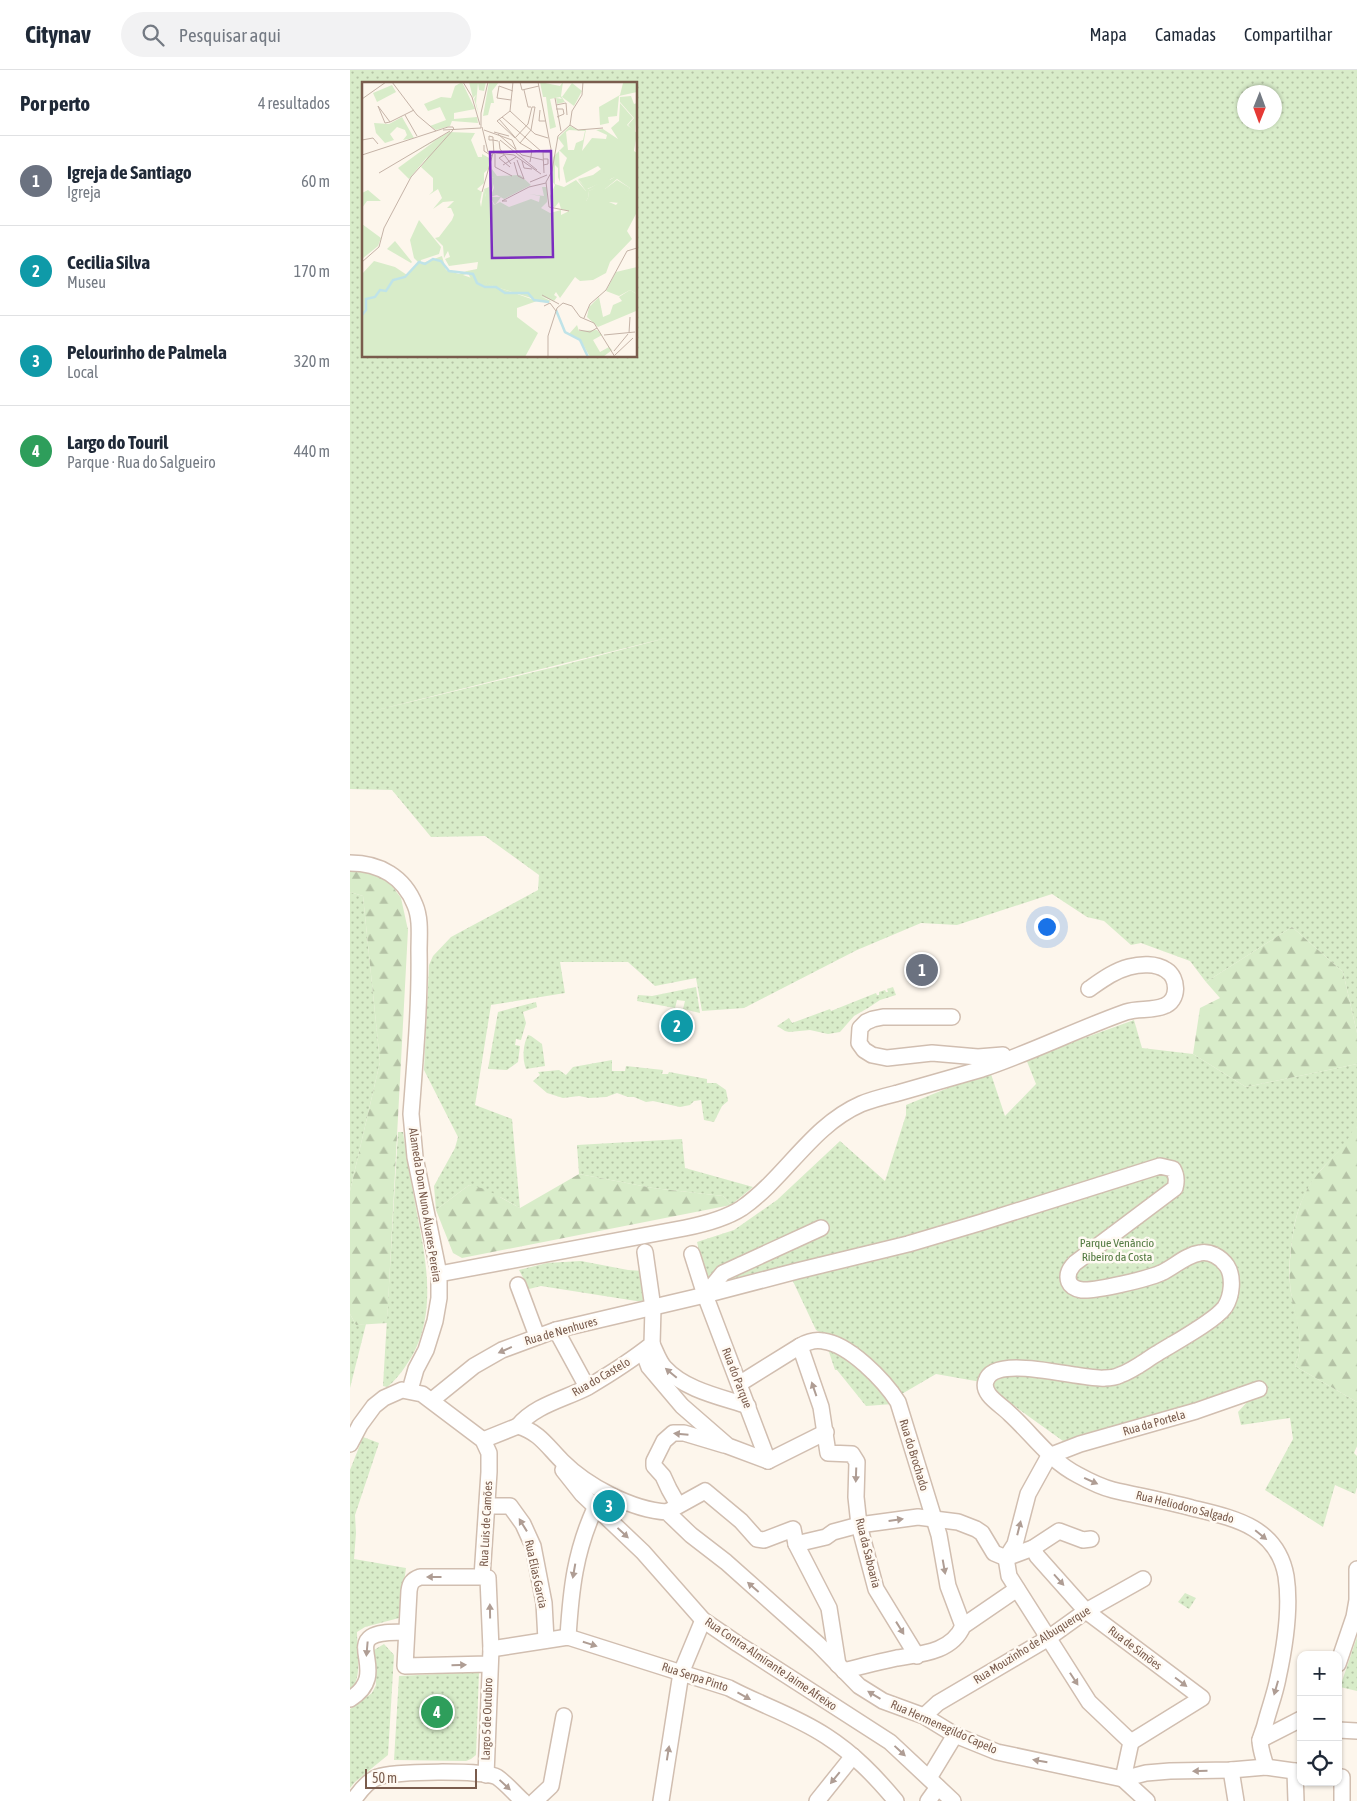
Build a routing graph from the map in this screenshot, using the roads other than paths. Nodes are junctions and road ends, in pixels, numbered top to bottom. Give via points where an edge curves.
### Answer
1 (350, 863) edge
2 (1089, 989) dead end
3 (952, 1017) dead end
4 (1018, 1054) junction
5 (821, 1228) dead end
6 (645, 1252) dead end
7 (692, 1254) dead end
8 (439, 1274) junction
9 (518, 1284) dead end
10 (705, 1295) junction
11 (652, 1308) junction
12 (556, 1330) junction
13 (537, 1336) junction
14 (652, 1344) junction
15 (800, 1346) junction
16 (740, 1384) junction
17 (587, 1387) junction
18 (1260, 1389) dead end
19 (410, 1390) junction
20 (992, 1399) joint
21 (432, 1400) junction
22 (748, 1406) junction
23 (518, 1426) junction
24 (826, 1432) junction
25 (483, 1440) junction
26 (350, 1444) edge
27 (546, 1444) junction
28 (728, 1446) junction
29 (1049, 1456) junction
30 (768, 1461) junction
31 (487, 1506) junction
32 (595, 1508) junction
33 (667, 1509) junction
34 (934, 1519) junction
35 (858, 1525) junction
36 (1091, 1540) dead end
37 (796, 1544) junction
38 (1033, 1548) junction
39 (1006, 1558) junction
40 (1357, 1569) edge
41 (482, 1576) junction
42 (1143, 1579) dead end
43 (1017, 1589) junction
44 (1086, 1610) junction
45 (703, 1620) junction
46 (963, 1626) junction
47 (406, 1632) junction
48 (568, 1637) junction
49 (1048, 1639) junction
50 (546, 1640) junction
51 (1342, 1652) edge
52 (490, 1656) junction
53 (917, 1656) junction
54 (841, 1669) junction
55 (681, 1673) junction
56 (350, 1699) edge
57 (564, 1716) dead end
58 (924, 1716) junction
59 (1297, 1721) edge
60 (1342, 1730) edge
61 (1357, 1731) edge
62 (955, 1735) junction
63 (1260, 1740) junction
64 (1131, 1742) junction
65 (853, 1756) junction
66 (1266, 1767) junction
67 (1231, 1770) junction
68 (1297, 1772) edge
69 (486, 1775) junction
70 (1342, 1777) edge
71 (1123, 1779) junction
72 (1357, 1781) edge
73 (934, 1783) junction
74 (1298, 1786) edge
75 (1341, 1786) edge
76 (353, 1801) edge
77 (523, 1801) edge
78 (535, 1801) edge
79 (661, 1801) edge
80 (817, 1801) edge
81 (896, 1801) edge
82 (928, 1801) edge
83 (953, 1801) edge
84 (1147, 1801) edge
85 (1236, 1801) edge
86 (1296, 1801) edge
87 (1342, 1801) edge

1 - 8 street, Alameda Dom Nuno Álvares Pereira via 368,865 392,874 416,906 420,969 412,1132 422,1198
2 - 4 street via 1129,967 1149,965 1164,968 1170,973 1175,993 1166,1006 1128,1011
3 - 4 street via 873,1018 860,1028 859,1043 864,1050 879,1058 932,1053 978,1057
4 - 8 street via 983,1068 862,1103 840,1115 817,1133 742,1208 707,1224
5 - 10 street via 723,1273
6 - 11 street
7 - 10 street, Rua do Parque
8 - 19 street, Alameda Dom Nuno Álvares Pereira via 435,1321
9 - 13 street
10 - 11 street, Rua de Nenhures
10 - 16 street, Rua do Parque
10 - 20 street, Rua de Nenhures via 908,1244 1160,1166 1173,1169 1177,1182 1175,1188 1075,1262 1070,1268 1069,1282 1073,1288 1090,1289 1144,1278 1160,1274 1200,1252 1210,1253 1229,1268 1231,1288 1224,1308 1210,1320 1120,1375 1102,1379 1049,1370 1021,1368 994,1371 986,1380 985,1387
11 - 12 street, Rua de Nenhures
11 - 14 street
12 - 13 street, Rua de Nenhures
12 - 17 street
13 -> 21 street, Rua de Nenhures via 474,1366
14 - 17 street, Rua do Castelo
22 -> 14 street via 673,1376 664,1367
14 - 28 street via 646,1359 649,1367 682,1406
15 - 16 street, Rua do Brochado
24 -> 15 street, Rua da Saboaria
15 - 34 street, Rua do Brochado via 821,1340 834,1344 862,1361 889,1387 898,1402
16 - 22 street, Rua do Parque
17 - 23 street, Rua do Castelo via 526,1416
18 - 29 street, Rua da Portela
19 - 21 street
19 - 26 street via 394,1393 374,1406
20 - 29 street, Rua Heliodoro Salgado via 1010,1413
21 - 25 street
22 - 30 street, Rua do Parque
23 - 25 street, Rua do Castelo
23 - 27 street via 529,1429
24 - 30 street
24 -> 35 street, Rua da Saboaria via 828,1453 852,1454 857,1462
25 - 31 street, Rua Luis de Camões via 489,1453
27 - 32 street, Rua Contra-Almirante Jaime Afreixo
27 - 33 street via 563,1462 597,1487 618,1498
28 - 30 street
28 -> 33 street via 678,1432 668,1436 654,1461 669,1489
39 -> 29 street via 1015,1544 1028,1494
29 -> 63 street, Rua Heliodoro Salgado via 1076,1474 1110,1489 1229,1517 1250,1526 1272,1544 1285,1573 1287,1608 1278,1679
31 - 41 street, Rua Luis de Camões
50 -> 31 street, Rua Elias Garcia via 544,1603 529,1535 510,1506
32 -> 45 street, Rua Contra-Almirante Jaime Afreixo via 643,1552
32 -> 48 street via 576,1562
33 - 37 street via 705,1490 757,1539 764,1540 793,1529
54 -> 33 street, Rua Hermenegildo Capelo via 818,1644 691,1535
35 -> 34 street via 918,1517
34 - 39 street via 958,1522 976,1529 994,1553
34 -> 46 street, Rua do Brochado via 948,1586
35 - 37 street
35 -> 53 street, Rua da Saboaria via 876,1589
36 - 38 street via 1059,1531
37 - 54 street via 829,1608
38 - 39 street
38 -> 44 street, Rua de Simões
39 - 43 street via 1009,1576
40 - 51 street via 1354,1618
41 -> 47 street via 414,1579 410,1584
52 -> 41 street, Rua Luis de Camões via 490,1583
42 - 44 street, Rua Mouzinho de Albuquerque
43 - 46 street
43 - 49 street
44 - 49 street, Rua Mouzinho de Albuquerque
44 -> 64 street, Rua de Simões via 1202,1698
45 - 55 street
45 -> 73 street, Rua Contra-Almirante Jaime Afreixo via 890,1742
46 - 53 street via 951,1641
47 -> 52 street, Rua Serpa Pinto via 405,1666
47 -> 56 street via 380,1634 367,1641 367,1683
48 - 50 street, Rua Serpa Pinto
48 -> 55 street, Rua Serpa Pinto
49 - 58 street, Rua Mouzinho de Albuquerque via 938,1703
49 -> 64 street via 1089,1702
50 - 52 street, Rua Serpa Pinto
52 - 69 street, Largo 5 de Outubro
53 - 54 street
58 -> 54 street, Rua Hermenegildo Capelo via 884,1701 859,1686
55 -> 65 street, Rua Serpa Pinto via 729,1688 782,1713 825,1735
79 -> 55 street
57 - 78 street via 550,1786
58 - 62 street, Rua Hermenegildo Capelo
59 - 63 street
60 - 61 street
71 -> 62 street, Rua Hermenegildo Capelo via 996,1752
62 - 73 street
63 - 66 street, Rua Heliodoro Salgado
64 - 71 street
65 -> 80 street
65 - 81 street, Rua Serpa Pinto
66 - 67 street, Rua Hermenegildo Capelo
66 - 68 street, Rua Hermenegildo Capelo
67 -> 71 street, Rua Hermenegildo Capelo via 1146,1773
67 - 85 street
69 - 76 street via 401,1772 385,1775 362,1788
69 -> 77 street via 496,1776
70 - 72 street
71 - 84 street
73 - 82 street
73 - 83 street, Rua Contra-Almirante Jaime Afreixo
74 - 86 street
75 - 87 street

